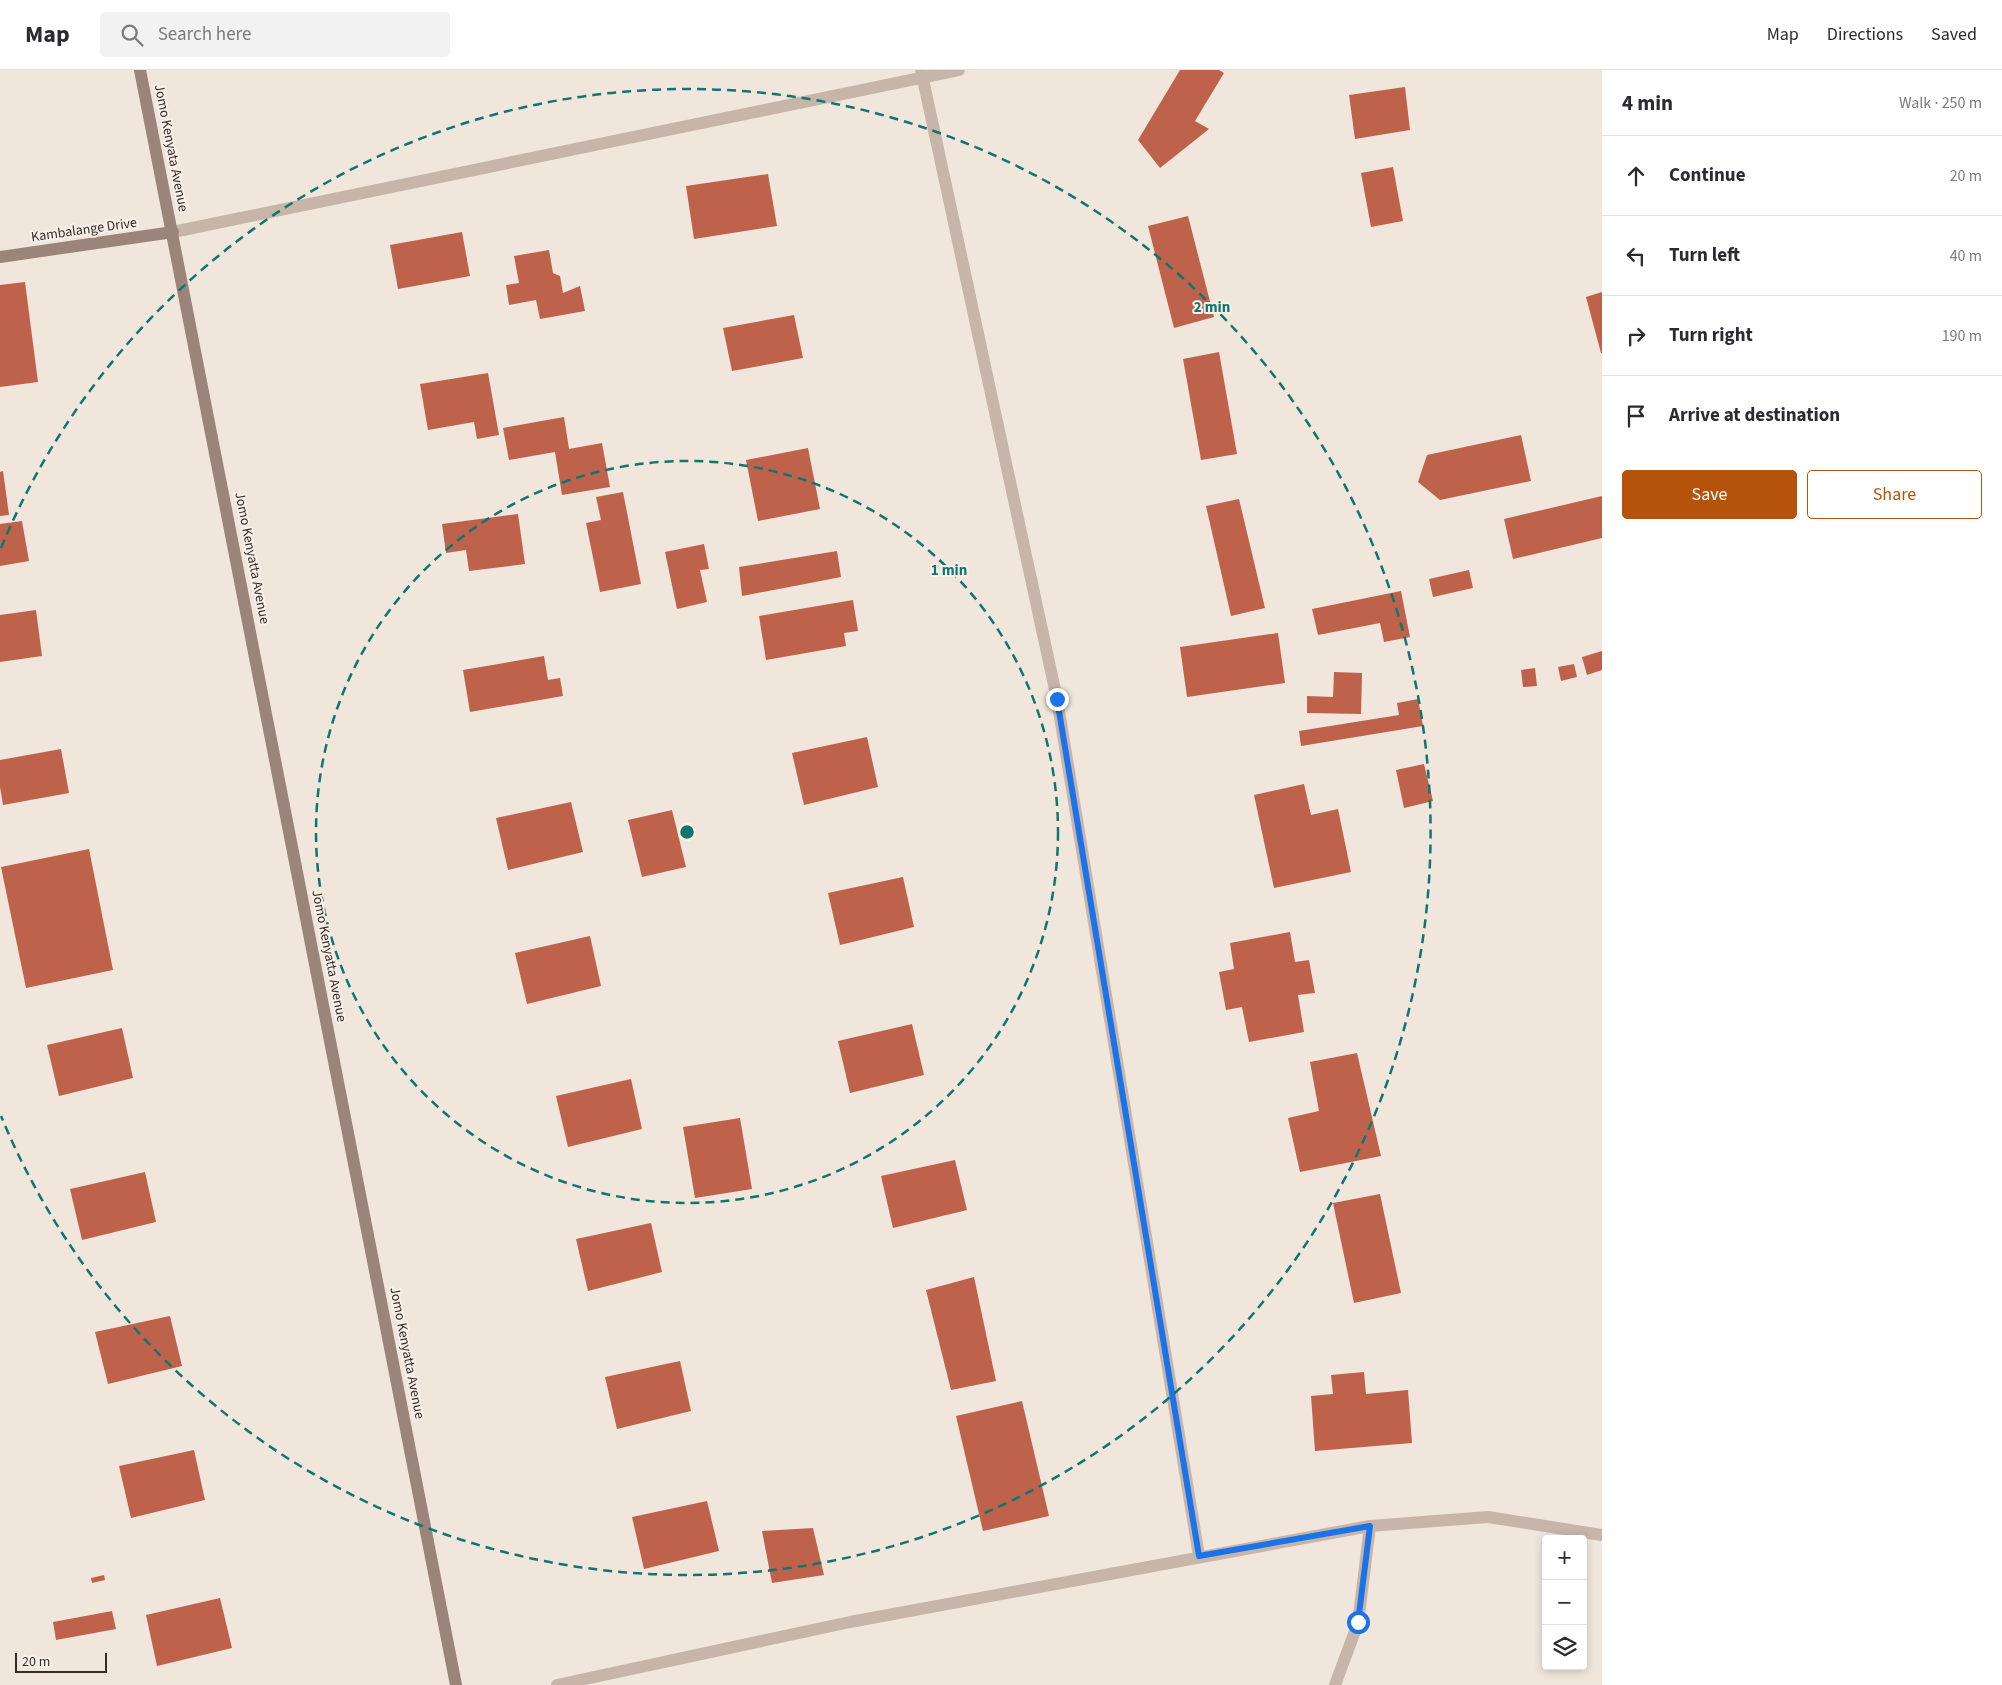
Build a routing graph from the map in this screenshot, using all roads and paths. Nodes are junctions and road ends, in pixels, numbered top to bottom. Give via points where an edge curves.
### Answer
1 (140, 70) edge
2 (959, 70) edge
3 (922, 74) edge
4 (173, 232) junction
5 (0, 257) edge
6 (1370, 1526) junction
7 (1602, 1534) edge
8 (1199, 1556) junction
9 (456, 1685) edge
10 (557, 1685) edge
11 (1335, 1685) edge

1 - 4 street, Jomo Kenyata Avenue
2 - 3 street
3 - 4 street
3 - 8 street via 1057,699
4 - 5 street, Kambalange Drive
4 - 9 street, Jomo Kenyatta Avenue
6 - 7 street via 1488,1516
6 - 8 street
6 - 11 street via 1358,1622
8 - 10 street via 850,1622

